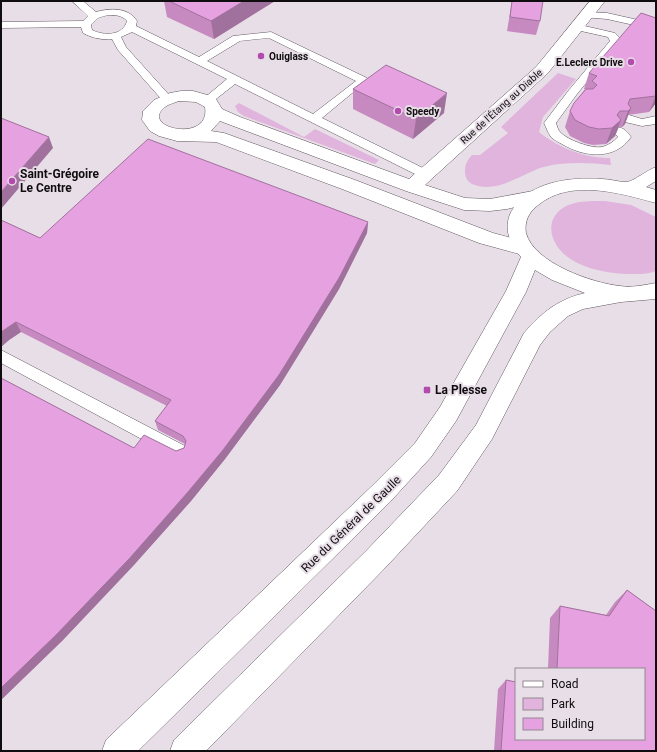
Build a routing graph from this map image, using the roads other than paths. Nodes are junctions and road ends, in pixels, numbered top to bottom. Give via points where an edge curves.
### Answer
1 (77, 1) edge
2 (598, 1) edge
3 (94, 16) junction
4 (581, 21) junction
5 (86, 24) junction
6 (1, 25) edge
7 (130, 27) junction
8 (656, 27) edge
9 (115, 36) junction
10 (150, 38) junction
11 (130, 43) junction
12 (198, 62) junction
13 (234, 79) junction
14 (168, 99) junction
15 (211, 106) junction
16 (560, 111) junction
17 (572, 115) edge
18 (314, 119) junction
19 (629, 119) edge
20 (656, 120) edge
21 (185, 135) junction
22 (612, 141) edge
23 (656, 173) edge
24 (424, 174) junction
25 (412, 187) junction
26 (630, 189) junction
27 (538, 196) junction
28 (656, 197) edge
29 (527, 252) junction
30 (656, 291) edge
31 (621, 294) junction
32 (1, 356) edge
33 (179, 452) edge
34 (117, 751) edge
35 (185, 751) edge

1 - 3 lane
2 - 4 main road, Rue de l'Étang au Diable
3 - 5 lane
3 - 7 lane via 107,12 121,13 130,18
4 - 8 lane via 607,16
4 - 16 lane via 611,35 615,41 576,96
4 - 24 main road, Rue de l'Étang au Diable via 542,70
5 - 6 lane
5 - 9 lane via 87,31 96,36
7 - 9 lane
7 - 10 lane
9 - 11 lane
10 - 11 lane
10 - 12 lane
11 - 14 lane
12 - 13 lane
12 - 18 lane via 236,38 271,35 363,80
13 - 15 lane
13 - 18 lane
14 - 15 main road via 176,96 193,96
14 - 21 main road via 155,106 150,116 151,122 161,131
15 - 21 main road via 213,118 210,124
15 - 25 main road via 234,122
16 - 17 lane
16 - 22 lane via 550,123 556,135 602,151
18 - 24 lane
19 - 20 lane via 646,122
21 - 29 main road via 218,137 240,144 489,240
23 - 26 main road
24 - 25 main road, Rue de l'Étang au Diable
25 - 27 main road via 464,204 490,205
26 - 27 main road via 591,185 570,186 553,189
26 - 28 main road
27 - 29 main road via 521,210 517,221 516,234
29 - 31 main road via 547,268 569,280 591,288
29 - 34 main road, Rue du Général de Gaulle via 516,292 448,414 423,450
30 - 31 main road
31 - 35 main road via 577,302 565,307 542,326 532,338 484,432 448,483
32 - 33 lane

